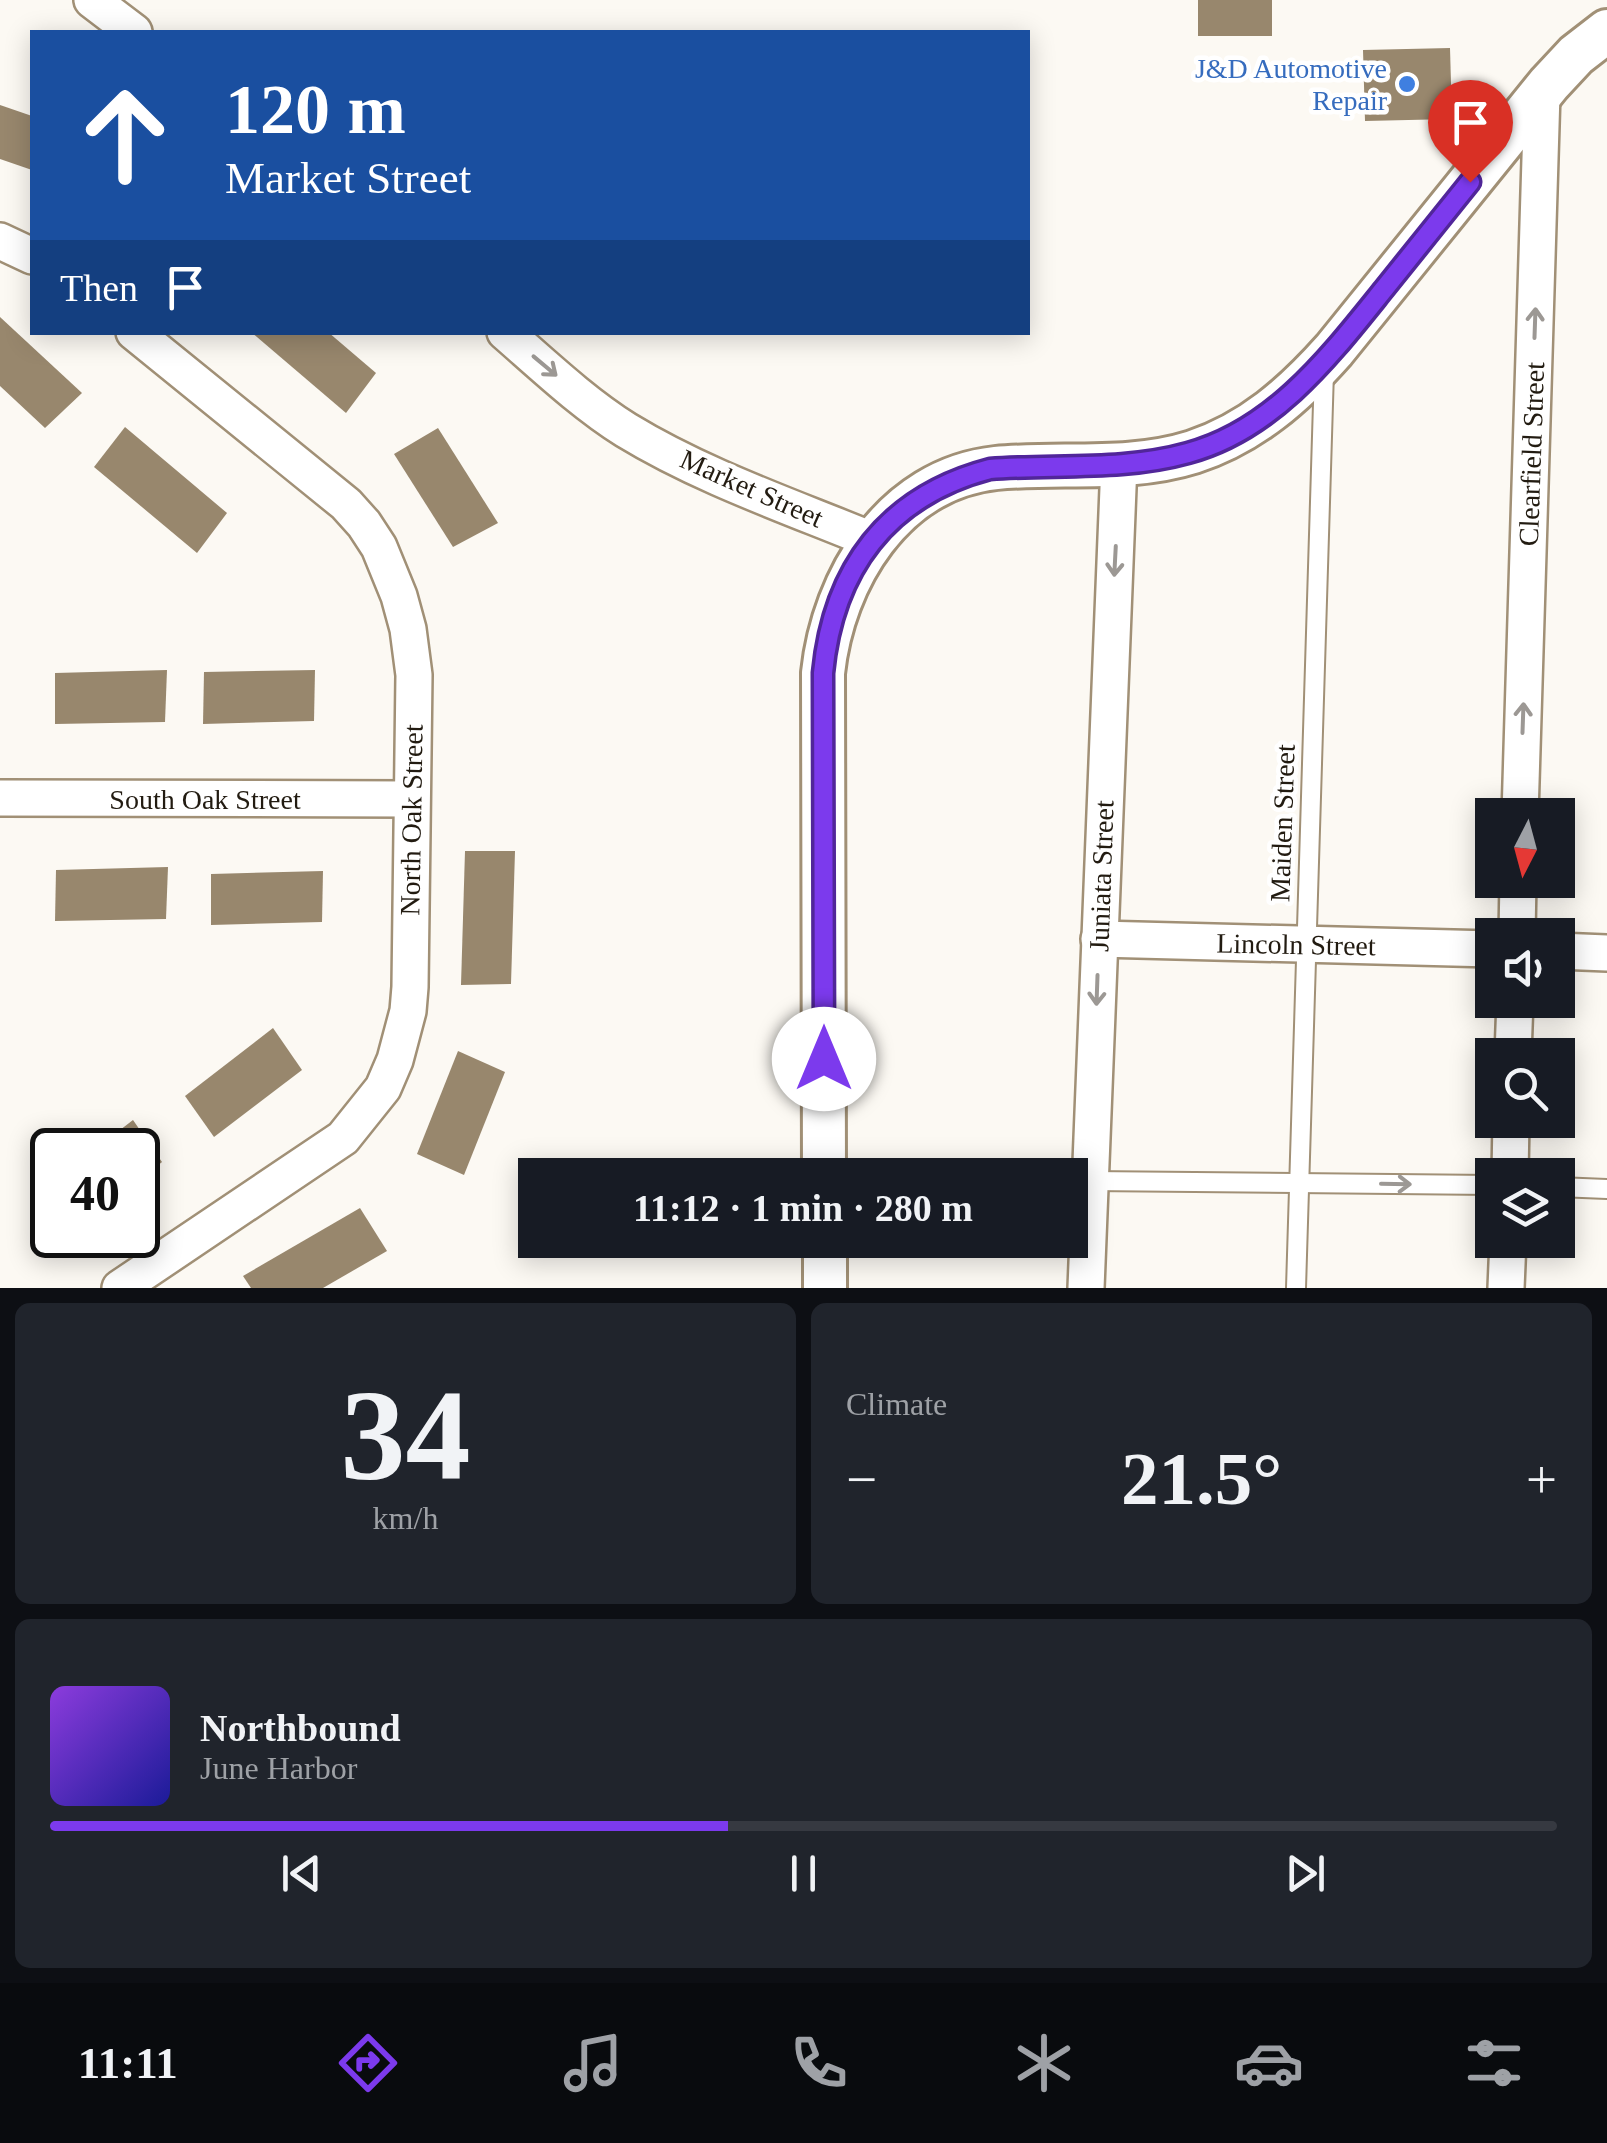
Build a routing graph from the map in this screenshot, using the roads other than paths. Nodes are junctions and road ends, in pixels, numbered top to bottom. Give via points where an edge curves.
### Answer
1 (92, 0) edge
2 (131, 30) edge
3 (1607, 32) edge
4 (1542, 93) junction
5 (0, 241) edge
6 (30, 255) edge
7 (138, 335) edge
8 (509, 335) edge
9 (1324, 360) junction
10 (1120, 464) junction
11 (874, 540) junction
12 (0, 798) edge
13 (1521, 798) edge
14 (410, 800) junction
15 (1098, 938) junction
16 (1306, 944) junction
17 (1475, 949) edge
18 (1575, 952) edge
19 (1607, 953) edge
20 (824, 1158) edge
21 (1090, 1181) junction
22 (1298, 1183) junction
23 (1475, 1185) edge
24 (1575, 1188) edge
25 (1607, 1189) edge
26 (825, 1258) edge
27 (1507, 1258) edge
28 (120, 1288) edge
29 (825, 1288) edge
30 (1086, 1288) edge
31 (1296, 1288) edge
32 (1506, 1288) edge

1 - 2 street
3 - 4 street
4 - 9 street
13 -> 4 street, Clearfield Street
5 - 6 street
7 - 14 street, North Oak Street via 346,504 380,547 412,654
8 -> 11 street, Market Street via 626,430
9 - 10 street via 1284,400 1222,441
9 - 16 lane, Maiden Street
10 - 11 street via 969,474 901,509
10 -> 15 street, Juniata Street
11 - 20 street via 843,592 823,673
12 - 14 street, South Oak Street
14 - 28 street, North Oak Street via 408,1011 383,1088 343,1138
15 - 16 street, Lincoln Street
15 -> 21 street, Juniata Street
16 - 17 street, Lincoln Street
16 - 22 lane, Maiden Street
18 - 19 street
21 - 22 lane
21 - 30 street, Juniata Street
22 -> 23 lane
22 - 31 lane, Maiden Street
24 - 25 lane
26 - 29 street
27 - 32 street

